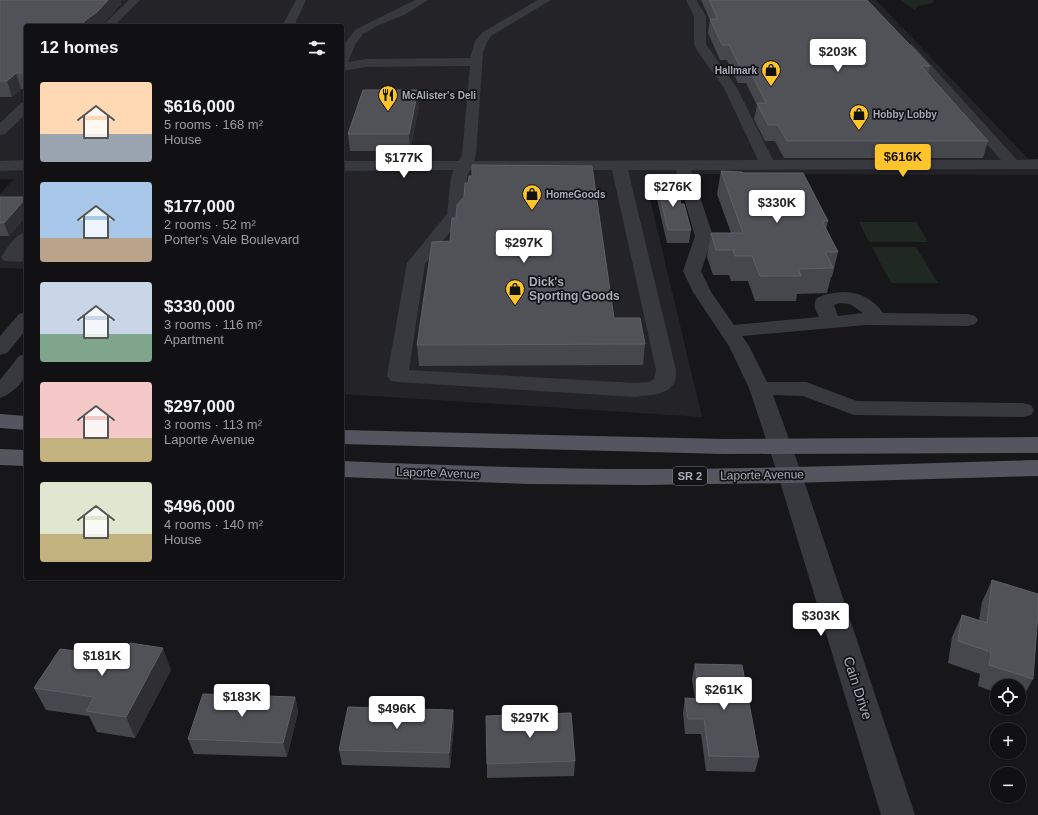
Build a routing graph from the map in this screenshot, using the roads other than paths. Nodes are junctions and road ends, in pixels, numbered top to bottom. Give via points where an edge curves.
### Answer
1 (135, 0) edge
2 (301, 0) edge
3 (404, 0) edge
4 (423, 0) edge
5 (546, 0) edge
6 (691, 0) edge
7 (110, 24) edge
8 (289, 24) edge
9 (352, 24) dead end
10 (897, 35) edge
11 (344, 57) edge
12 (476, 66) junction
13 (344, 67) edge
14 (24, 108) edge
15 (0, 131) edge
16 (1013, 164) junction
17 (1038, 164) edge
18 (24, 165) edge
19 (619, 165) junction
20 (682, 165) junction
21 (768, 165) junction
22 (0, 166) edge
23 (344, 166) edge
24 (465, 166) junction
25 (24, 240) edge
26 (24, 257) edge
27 (24, 320) edge
28 (968, 320) dead end
29 (730, 331) junction
30 (0, 349) edge
31 (24, 363) edge
32 (760, 388) junction
33 (0, 390) edge
34 (1023, 410) dead end
35 (0, 421) edge
36 (24, 423) edge
37 (344, 437) edge
38 (1038, 445) edge
39 (780, 447) junction
40 (0, 457) edge
41 (24, 458) edge
42 (1038, 468) edge
43 (344, 469) edge
44 (790, 475) junction
45 (898, 815) edge

1 - 7 street
2 - 8 street
3 - 9 street
4 - 11 street via 359,32 349,44
5 - 12 street via 486,34 477,53
6 - 21 street via 700,16 700,44 730,88
10 - 16 street
12 - 13 street via 364,70
12 - 24 street via 469,155
14 - 15 street
16 - 17 street
16 - 21 street
18 - 22 street
19 - 20 street
19 - 24 street
19 - 24 street via 666,370 664,382 654,388 636,390 398,376 416,263 455,215 459,176
20 - 21 street
20 - 29 street, Cain Drive via 704,236 692,271 702,292
23 - 24 street
25 - 26 street via 10,257
27 - 30 street
28 - 29 street via 831,321
29 - 32 street, Cain Drive
31 - 33 street via 9,383
32 - 34 street via 806,389 854,408
32 - 39 street, Cain Drive
35 - 36 main road
37 - 39 main road via 503,443
38 - 39 main road
39 - 44 street, Cain Drive
40 - 41 main road
42 - 44 main road, Laporte Avenue / SR 2
43 - 44 main road, Laporte Avenue / SR 2 via 504,476
44 - 45 street, Cain Drive

